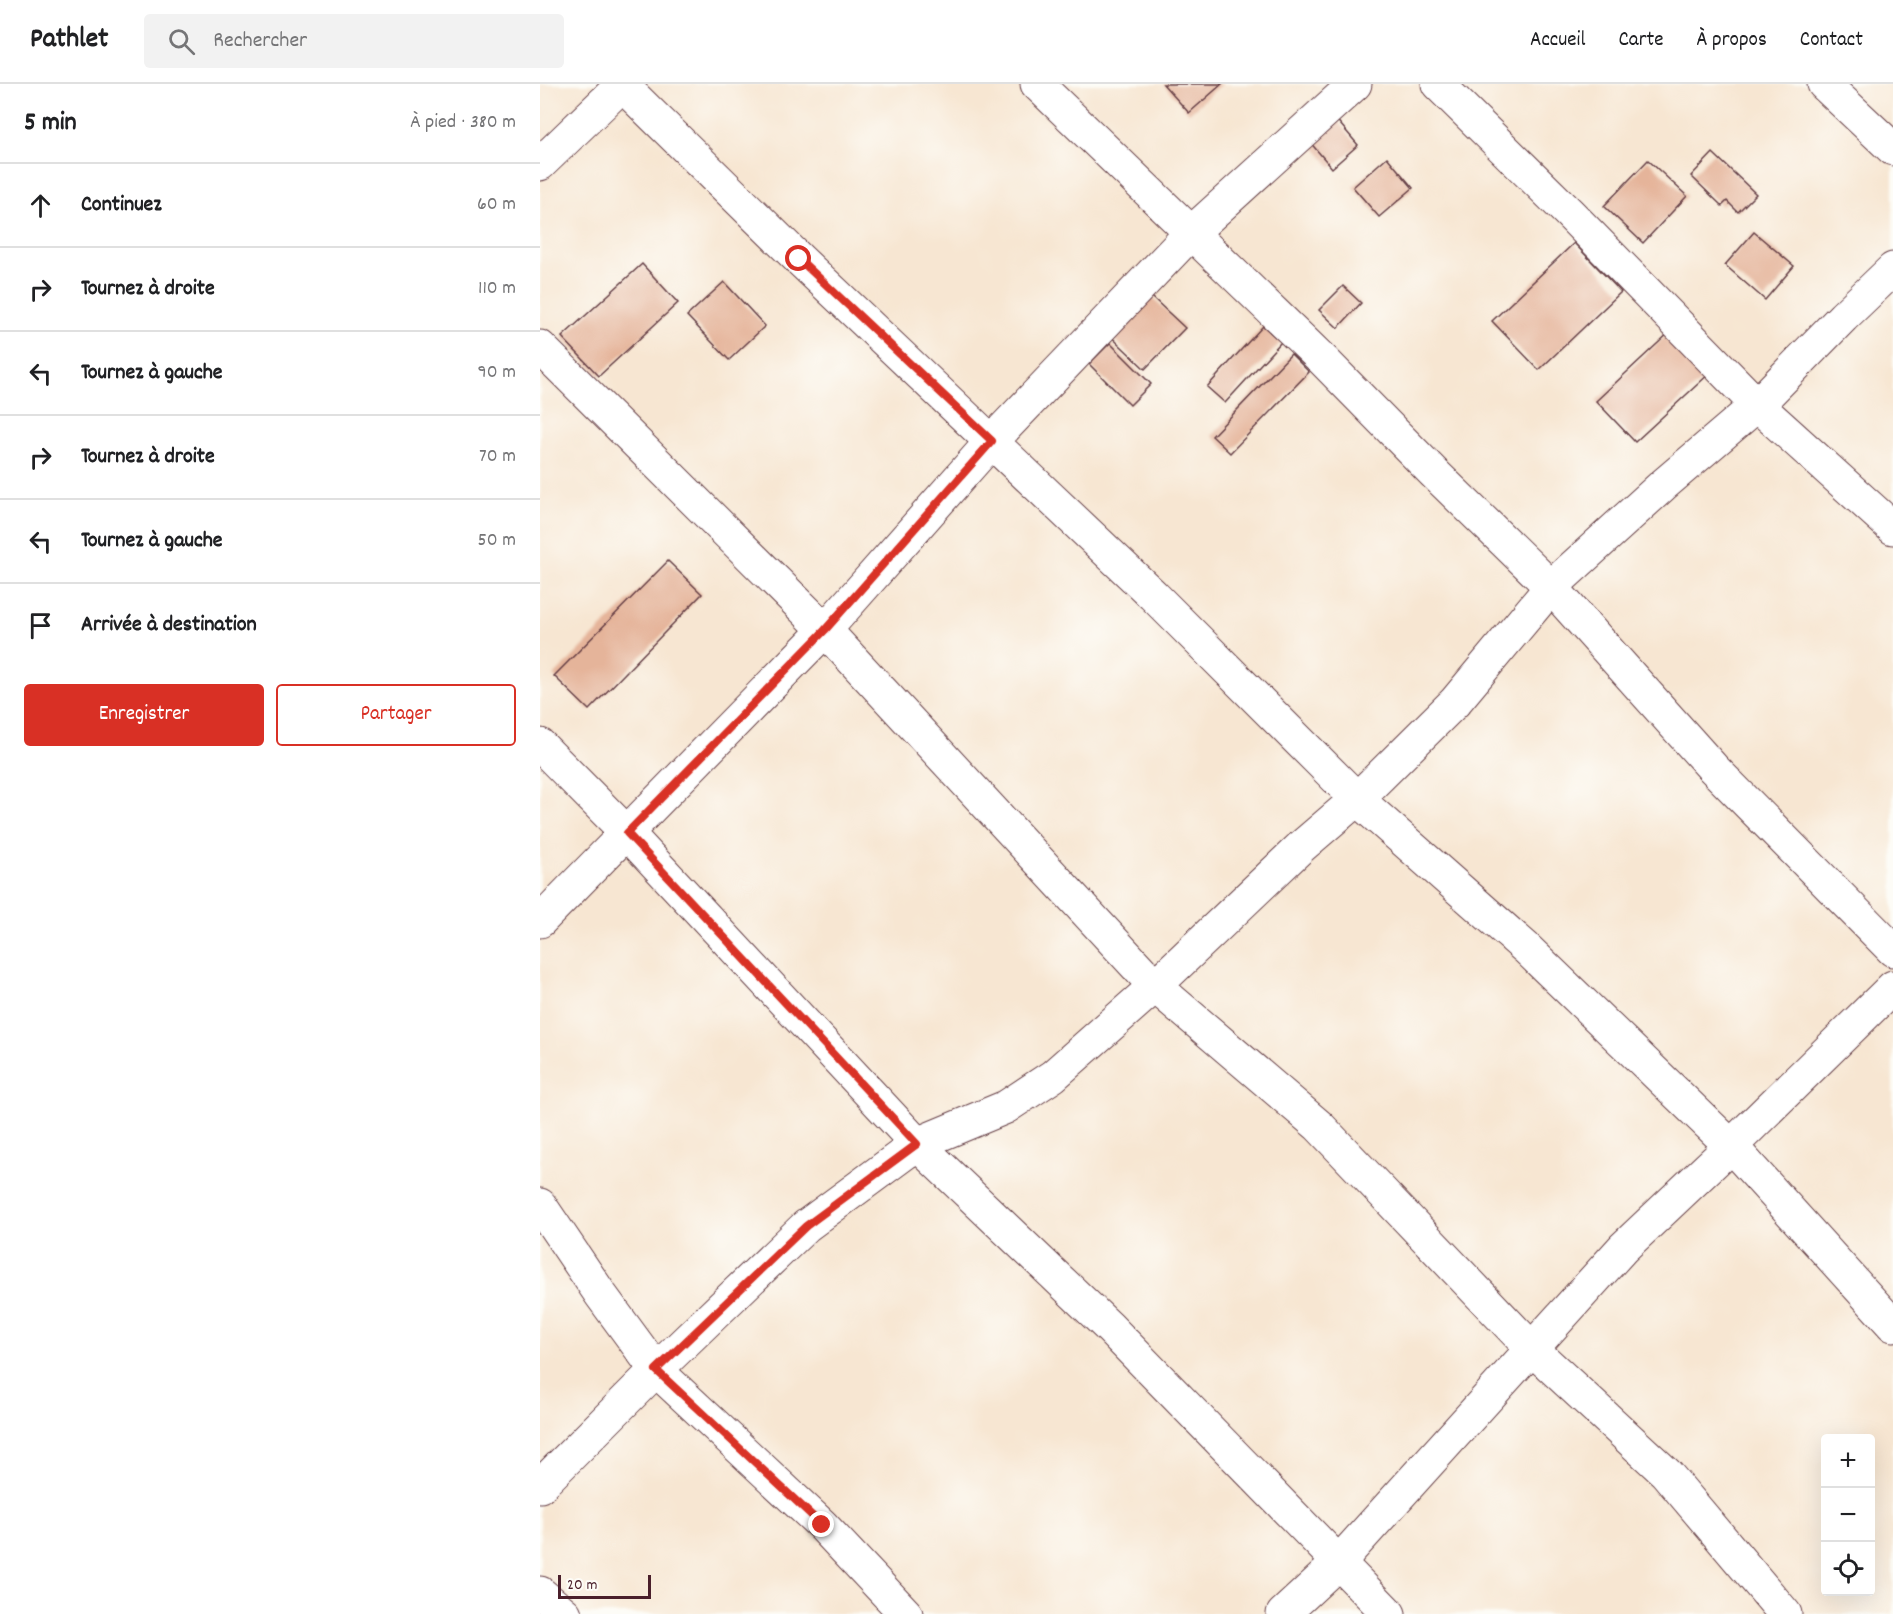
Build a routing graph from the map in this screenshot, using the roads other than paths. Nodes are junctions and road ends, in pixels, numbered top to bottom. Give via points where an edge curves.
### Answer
1 (622, 84) edge
2 (1037, 84) edge
3 (1355, 84) edge
4 (1438, 84) edge
5 (1824, 84) edge
6 (1893, 149) edge
7 (540, 164) edge
8 (1191, 233) junction
9 (1893, 269) edge
10 (540, 347) edge
11 (1756, 405) junction
12 (992, 441) junction
13 (1893, 528) edge
14 (1551, 587) junction
15 (825, 630) junction
16 (540, 745) edge
17 (1357, 799) junction
18 (627, 833) junction
19 (540, 921) edge
20 (1893, 950) edge
21 (1155, 986) junction
22 (1893, 987) edge
23 (917, 1144) junction
24 (1731, 1146) junction
25 (540, 1205) edge
26 (1893, 1325) edge
27 (1532, 1348) junction
28 (656, 1370) junction
29 (540, 1486) edge
30 (1338, 1563) junction
31 (540, 1593) edge
32 (566, 1614) edge
33 (906, 1614) edge
34 (1283, 1614) edge
35 (1389, 1614) edge
36 (1785, 1614) edge

1 - 7 street
1 - 12 street via 799,259
2 - 8 street
3 - 8 street
4 - 11 street
5 - 6 street
8 - 12 street
8 - 14 street
9 - 11 street
10 - 15 street
11 - 13 street
11 - 14 street
12 - 15 street
12 - 17 street
14 - 17 street via 1455,702
14 - 20 street via 1713,768
15 - 18 street
15 - 21 street
16 - 18 street
17 - 21 street via 1300,847
17 - 24 street via 1526,948
18 - 19 street
18 - 23 street
21 - 23 street via 1053,1076 1006,1107
21 - 27 street via 1319,1126
22 - 24 street
23 - 28 street via 806,1226
23 - 30 street via 1110,1328
24 - 26 street
24 - 27 street via 1623,1248
25 - 28 street
27 - 30 street
27 - 36 street via 1666,1473
28 - 29 street
28 - 33 street via 822,1525
30 - 34 street
30 - 35 street
31 - 32 street

